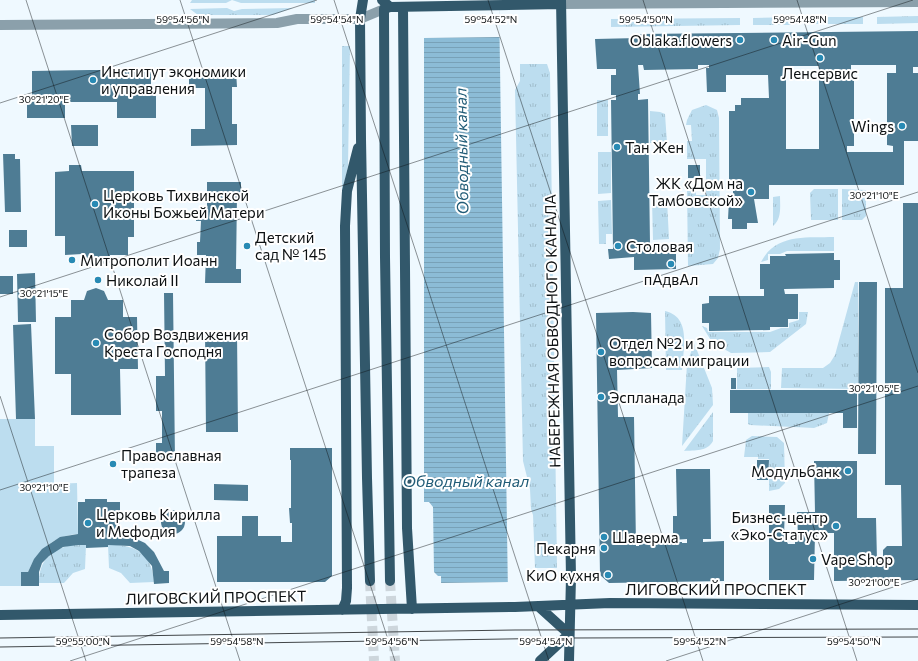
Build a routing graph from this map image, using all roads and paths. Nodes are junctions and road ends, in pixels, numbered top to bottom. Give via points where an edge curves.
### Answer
1 (363, 0) edge
2 (561, 2) edge
3 (918, 2) edge
4 (386, 5) edge
5 (403, 7) junction
6 (360, 19) junction
7 (0, 25) edge
8 (361, 138) junction
9 (390, 581) tunnel mouth
10 (370, 582) tunnel mouth
11 (569, 605) junction
12 (918, 605) edge
13 (538, 606) junction
14 (412, 608) junction
15 (342, 610) junction
16 (0, 615) edge
17 (569, 634) junction
18 (540, 661) edge
19 (569, 661) edge

1 - 6 main road
2 - 3 street
2 - 5 main road
2 - 11 main road, НАБЕРЕЖНАЯ ОБВОДНОГО КАНАЛА via 571,577
4 - 5 main road
4 - 6 street
4 - 9 main road via 385,257
5 - 14 main road via 407,528
6 - 7 street via 297,19 277,23
6 - 8 main road
8 - 10 main road
8 - 15 main road via 347,191 345,226 347,588
11 - 12 main road, ЛИГОВСКИЙ ПРОСПЕКТ
11 - 13 main road, ЛИГОВСКИЙ ПРОСПЕКТ
11 - 17 main road, НАБЕРЕЖНАЯ ОБВОДНОГО КАНАЛА
13 - 14 main road, ЛИГОВСКИЙ ПРОСПЕКТ
13 - 17 main road
14 - 15 main road, ЛИГОВСКИЙ ПРОСПЕКТ
15 - 16 main road, ЛИГОВСКИЙ ПРОСПЕКТ
17 - 18 main road
17 - 19 main road, НАБЕРЕЖНАЯ ОБВОДНОГО КАНАЛА

